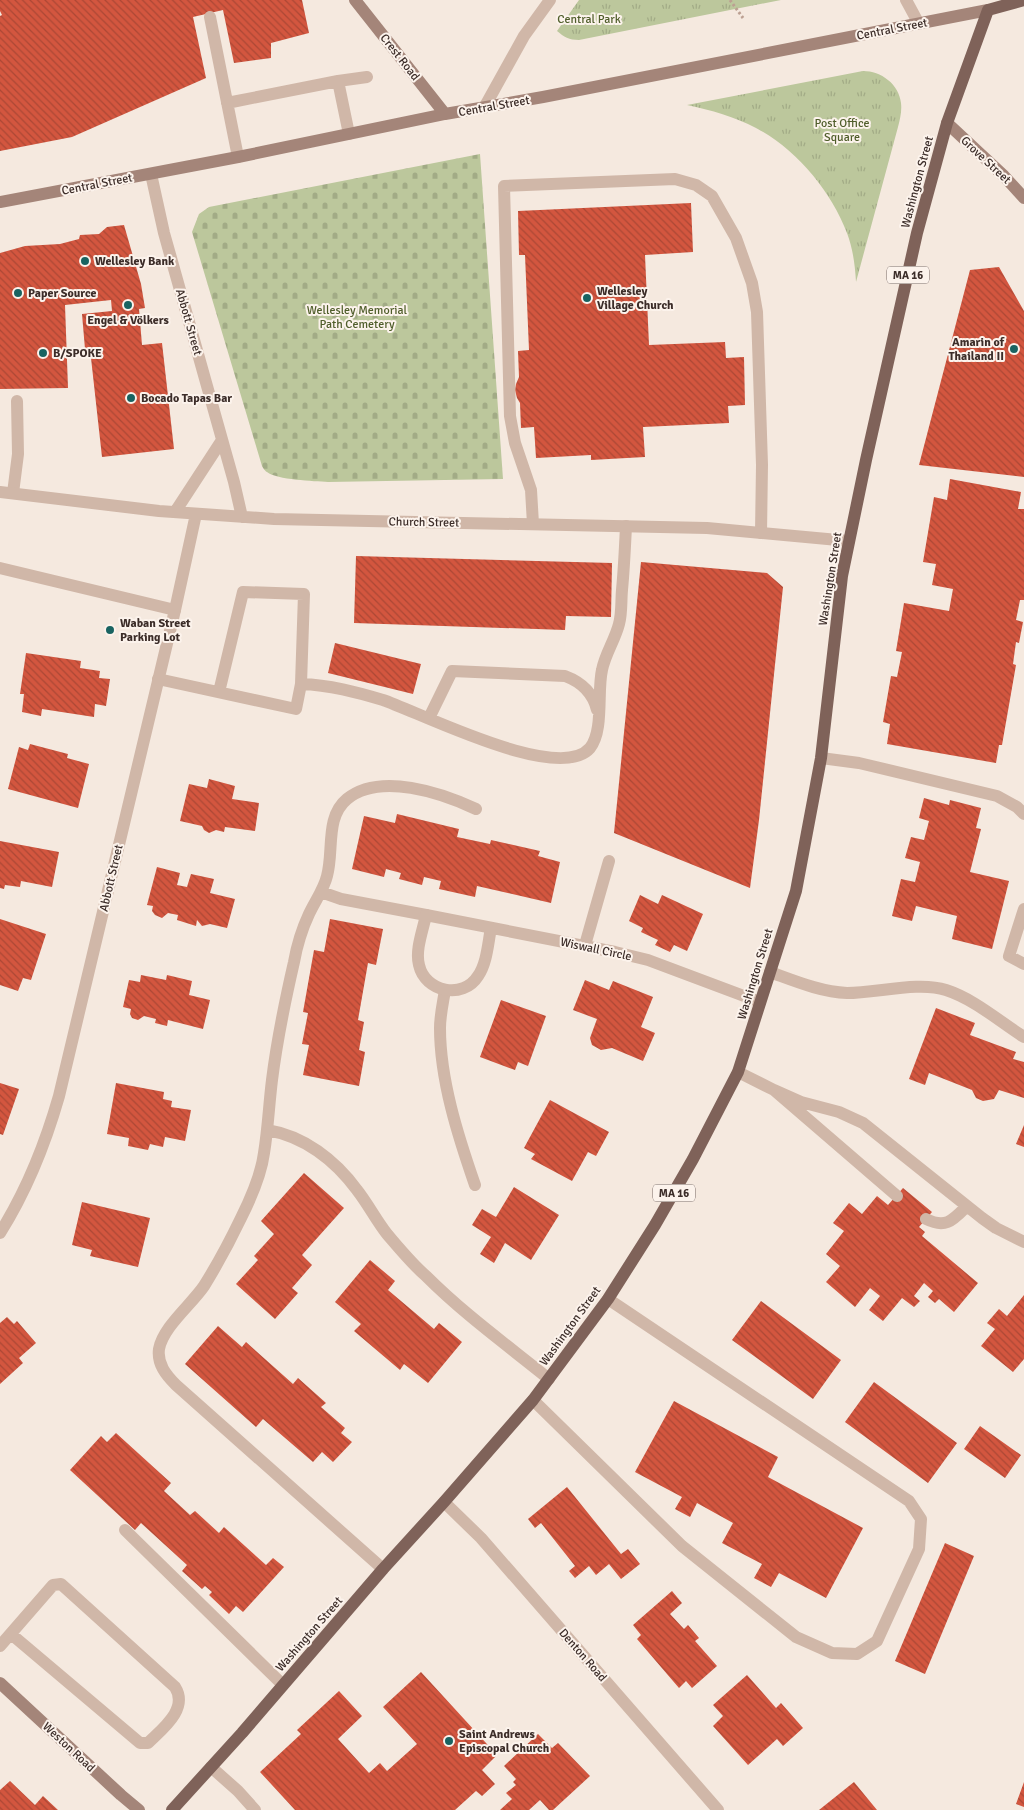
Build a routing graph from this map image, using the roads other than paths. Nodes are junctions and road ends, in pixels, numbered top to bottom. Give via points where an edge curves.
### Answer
1 (354, 0) edge
2 (906, 0) edge
3 (1024, 0) edge
4 (544, 2) edge
5 (988, 10) junction
6 (210, 16) dead end
7 (919, 24) junction
8 (367, 77) dead end
9 (338, 81) junction
10 (227, 103) junction
11 (484, 108) junction
12 (445, 114) junction
13 (947, 123) junction
14 (349, 134) junction
15 (238, 157) junction
16 (151, 174) junction
17 (1024, 198) edge
18 (0, 202) edge
19 (17, 401) dead end
20 (222, 440) junction
21 (0, 492) edge
22 (13, 493) junction
23 (175, 512) junction
24 (196, 514) junction
25 (242, 517) junction
26 (533, 524) junction
27 (626, 526) junction
28 (761, 533) junction
29 (849, 541) junction
30 (0, 568) edge
31 (175, 610) junction
32 (158, 679) junction
33 (301, 684) junction
34 (219, 692) junction
35 (598, 716) junction
36 (429, 718) junction
37 (821, 758) junction
38 (476, 809) dead end
39 (1024, 814) edge
40 (609, 861) dead end
41 (321, 892) junction
42 (1024, 909) edge
43 (426, 915) junction
44 (491, 928) junction
45 (585, 945) junction
46 (1024, 964) edge
47 (770, 972) junction
48 (445, 990) junction
49 (760, 1002) junction
50 (1024, 1037) edge
51 (738, 1072) junction
52 (774, 1090) junction
53 (267, 1130) junction
54 (475, 1185) dead end
55 (897, 1196) dead end
56 (967, 1206) junction
57 (926, 1220) dead end
58 (0, 1233) edge
59 (1024, 1242) edge
60 (608, 1299) junction
61 (549, 1379) junction
62 (533, 1400) junction
63 (444, 1502) junction
64 (125, 1530) dead end
65 (383, 1570) junction
66 (11, 1634) junction
67 (0, 1646) edge
68 (0, 1683) edge
69 (283, 1685) junction
70 (211, 1767) junction
71 (140, 1810) edge
72 (172, 1810) edge
73 (255, 1810) edge
74 (718, 1810) edge

1 - 12 main road, Crest Road
2 - 7 street
3 - 5 main road
4 - 11 street
5 - 7 main road, Central Street
5 - 13 main road, Washington Street / MA 16
6 - 10 street
7 - 11 main road, Central Street
8 - 9 street
9 - 10 street
9 - 14 street
10 - 15 street
11 - 12 main road, Central Street
12 - 14 main road, Central Street
13 - 17 main road, Grove Street
13 - 29 main road, Washington Street / MA 16 via 917,233
14 - 15 main road, Central Street
15 - 16 main road, Central Street
16 - 18 main road, Central Street
16 - 20 street, Abbott Street via 164,233
19 - 22 street via 18,454
20 - 23 street
20 - 25 street, Abbott Street
21 - 22 street, Church Street
22 - 23 street, Church Street
23 - 24 street, Church Street
24 - 25 street, Church Street
24 - 31 street, Abbott Street
25 - 26 street, Church Street
26 - 27 street, Church Street
26 - 28 street via 531,490 515,443 510,416 504,186 676,179 696,184 712,196 736,238 752,283 762,465
27 - 28 street, Church Street
27 - 35 street via 620,619 602,671
28 - 29 street, Church Street
29 - 37 main road, Washington Street / MA 16
30 - 31 street
31 - 32 street, Abbott Street
32 - 34 street
32 - 58 street, Abbott Street via 59,1096 34,1171
33 - 34 street via 296,709
33 - 34 street via 304,594 243,592
33 - 36 street via 337,687
35 - 36 street via 590,748 565,759 543,758 522,752
35 - 36 street via 588,690 565,676 452,671
37 - 39 street via 859,763 997,796 1017,806
37 - 47 main road, Washington Street / MA 16 via 796,891
38 - 41 street via 442,795 392,786 364,789 354,794 334,817 330,863
40 - 45 street
41 - 43 street, Wiswall Circle
41 - 53 street via 297,946 275,1062
42 - 46 street via 1009,956
43 - 44 street, Wiswall Circle
43 - 48 street via 418,963 426,979
44 - 45 street, Wiswall Circle
44 - 48 street via 478,977 466,987
45 - 49 street, Wiswall Circle via 648,960
47 - 49 main road, Washington Street / MA 16
47 - 50 street via 833,992 934,987 967,1000
48 - 54 street via 440,1026 444,1070
49 - 51 main road, Washington Street / MA 16
51 - 52 street
51 - 60 main road, Washington Street / MA 16 via 693,1159
52 - 55 street
52 - 56 street via 863,1123
53 - 61 street via 293,1136 322,1154 343,1173 387,1234 424,1275
53 - 65 street via 260,1171 248,1203 204,1286 166,1333 159,1350 160,1366 176,1385
56 - 57 street via 949,1222 942,1224
56 - 59 street via 996,1228
60 - 61 main road, Washington Street / MA 16
60 - 62 street via 909,1501 921,1518 919,1549 877,1641 856,1654 832,1653 796,1637 682,1546
61 - 62 main road, Washington Street / MA 16
62 - 63 main road, Washington Street / MA 16
63 - 65 main road, Washington Street / MA 16
63 - 74 street, Denton Road via 481,1538
64 - 69 street
65 - 69 main road, Washington Street / MA 16
66 - 66 street via 140,1743 148,1743 175,1716 178,1695 175,1686 61,1584 53,1585
66 - 67 street
68 - 71 main road, Weston Road
69 - 70 main road, Washington Street / MA 16
70 - 72 main road, Washington Street / MA 16
70 - 73 street

